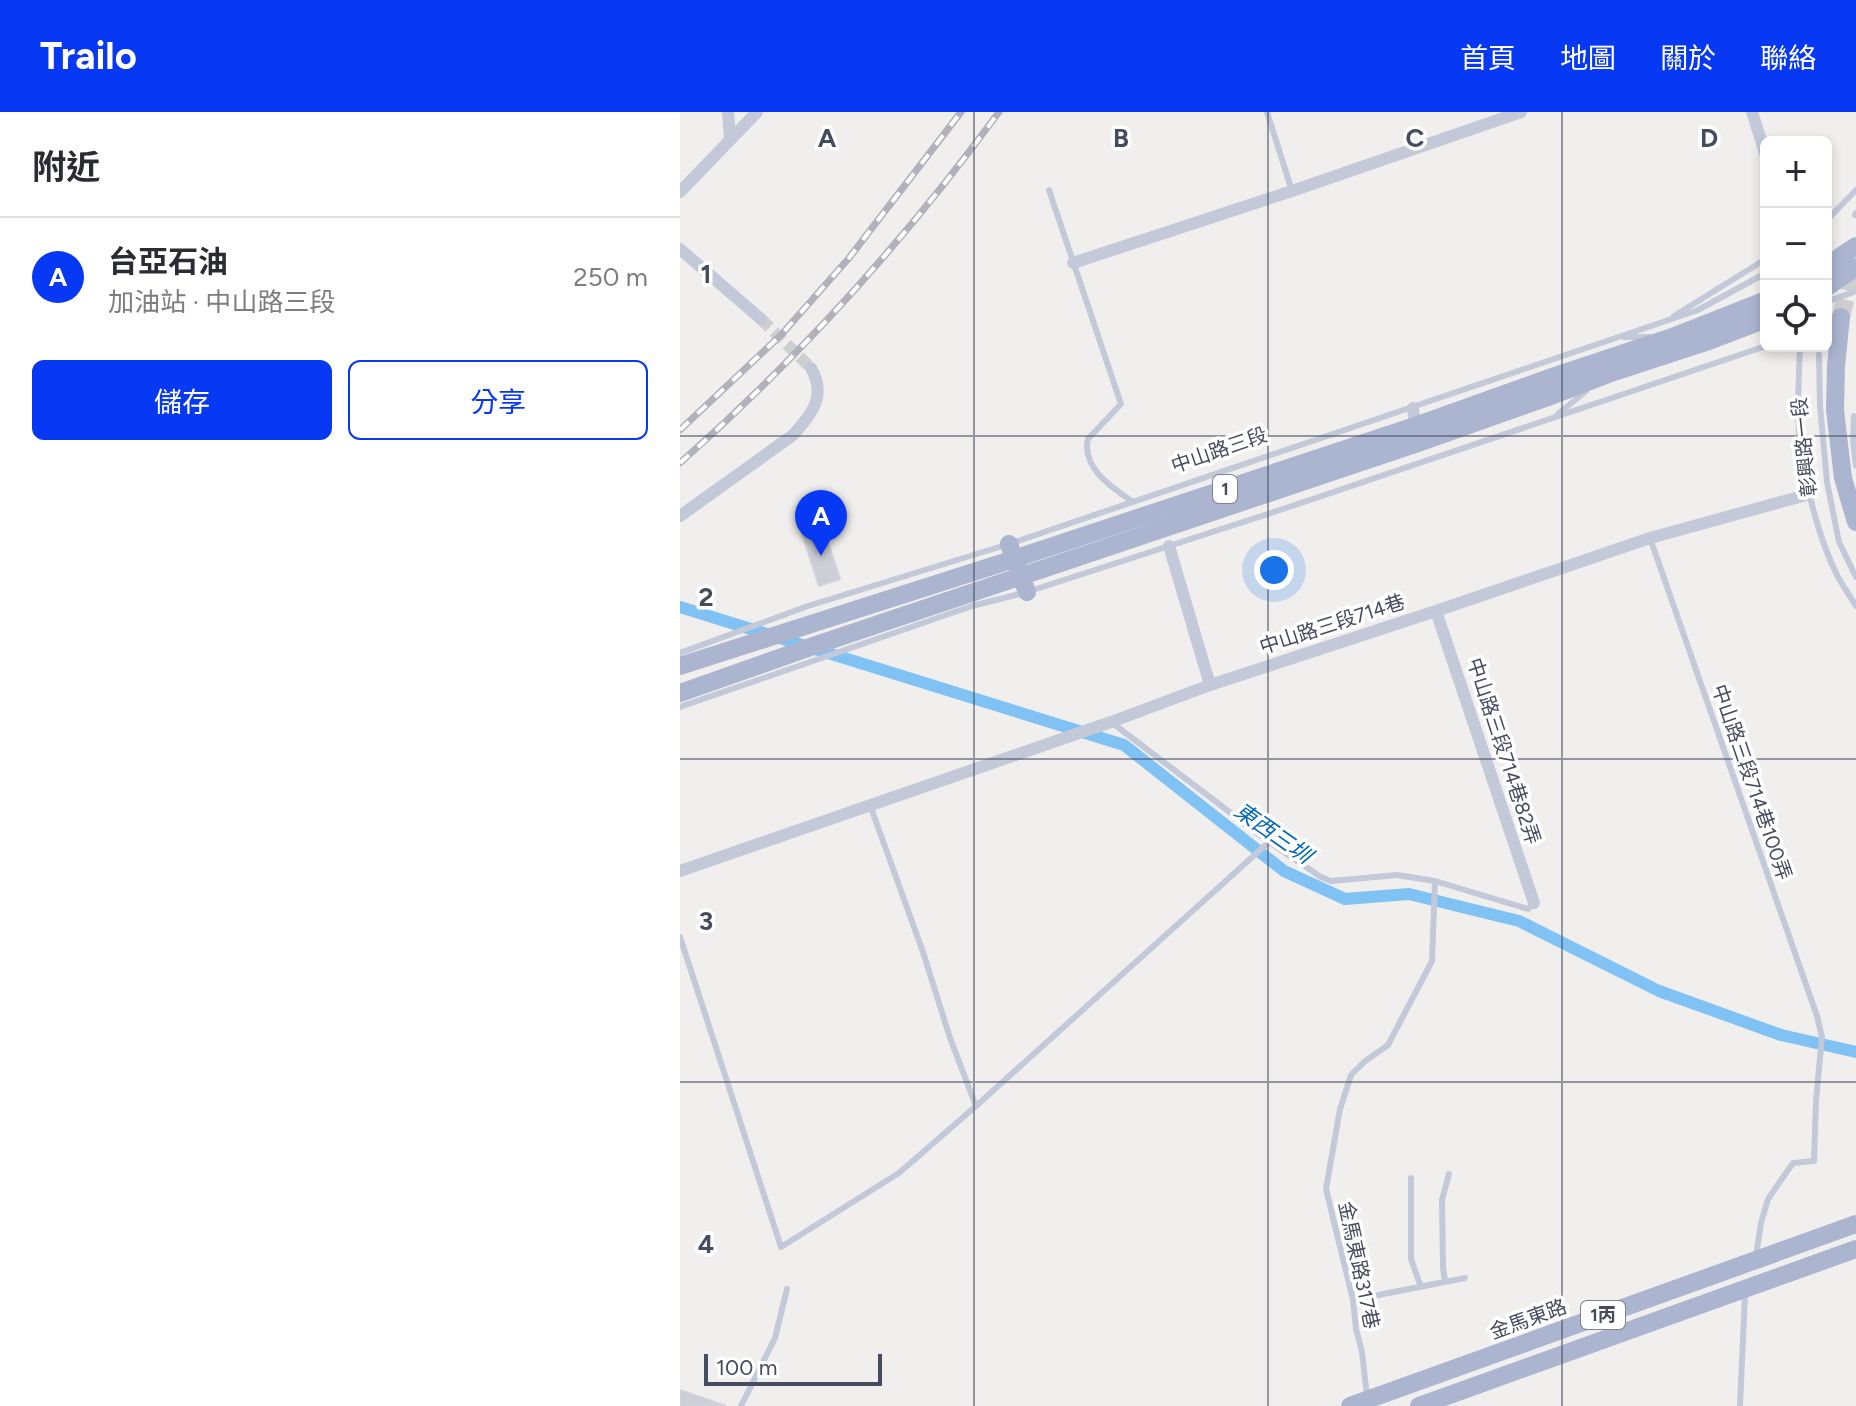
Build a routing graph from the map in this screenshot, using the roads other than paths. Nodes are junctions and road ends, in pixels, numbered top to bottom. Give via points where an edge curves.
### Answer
1 (728, 112) edge
2 (757, 112) edge
3 (1267, 112) edge
4 (1752, 112) edge
5 (1515, 113) edge
6 (1760, 137) edge
7 (730, 139) junction
8 (1049, 190) dead end
9 (1856, 190) edge
10 (1292, 191) junction
11 (680, 192) edge
12 (1832, 215) edge
13 (1856, 246) edge
14 (680, 249) edge
15 (1832, 262) edge
16 (1073, 263) junction
17 (1760, 263) edge
18 (1856, 267) edge
19 (1760, 276) edge
20 (1832, 284) edge
21 (1856, 291) edge
22 (1832, 300) edge
23 (1760, 302) edge
24 (1841, 317) tunnel mouth
25 (761, 319) tunnel mouth
26 (1760, 321) edge
27 (1669, 329) junction
28 (1616, 337) junction
29 (1760, 348) edge
30 (1800, 352) edge
31 (1819, 355) dead end
32 (811, 368) tunnel mouth
33 (1608, 374) junction
34 (1548, 397) junction
35 (1573, 401) junction
36 (1601, 401) junction
37 (1414, 417) junction
38 (1555, 417) junction
39 (1855, 418) edge
40 (1856, 466) edge
41 (1810, 494) junction
42 (1133, 502) junction
43 (680, 516) edge
44 (1856, 522) edge
45 (1650, 538) junction
46 (1169, 546) junction
47 (1018, 568) junction
48 (1856, 577) edge
49 (1856, 606) edge
50 (1436, 611) junction
51 (680, 653) edge
52 (680, 666) edge
53 (1210, 685) junction
54 (680, 693) edge
55 (680, 707) edge
56 (1111, 722) junction
57 (870, 805) junction
58 (1269, 842) junction
59 (680, 871) edge
60 (1435, 881) junction
61 (1534, 903) joint
62 (680, 937) edge
63 (976, 1106) junction
64 (1449, 1174) dead end
65 (1411, 1178) dead end
66 (1856, 1224) edge
67 (1856, 1249) edge
68 (1755, 1260) junction
69 (1465, 1278) dead end
70 (1445, 1282) junction
71 (1421, 1287) junction
72 (1745, 1288) junction
73 (787, 1289) dead end
74 (1353, 1300) junction
75 (1359, 1403) edge
76 (741, 1406) edge
77 (1419, 1406) edge
78 (1740, 1406) edge

1 - 7 street
2 - 7 street
3 - 10 lane
4 - 6 street
5 - 10 street
7 - 11 street
8 - 16 lane
9 - 12 lane
10 - 16 street
13 - 15 main road
14 - 25 street
16 - 42 lane via 1121,404 1088,439 1088,455 1100,475
17 - 27 lane
18 - 20 main road
19 - 27 lane, 中山路三段
21 - 22 lane
23 - 27 main road, 中山路三段 / 1
24 - 44 main road, 彰興路一段 via 1835,410 1843,478
26 - 33 main road, 1
27 - 28 lane
27 - 28 lane, 中山路三段
27 - 37 main road, 中山路三段 / 1 via 1552,377
28 - 37 lane, 中山路三段 / 1
29 - 36 lane, 1
30 - 41 lane via 1801,450
31 - 48 lane, 彰興路一段 via 1827,482 1839,542
32 - 43 street via 816,406 793,435
33 - 34 main road, 中山路三段 / 1
33 - 35 lane
34 - 35 lane
34 - 47 main road, 中山路三段 / 1
35 - 36 lane
35 - 38 lane
36 - 38 lane, 1
37 - 42 lane, 中山路三段 / 1
37 - 47 main road, 中山路三段 / 1
38 - 46 lane, 中山路三段 / 1
39 - 40 lane
41 - 45 street, 中山路三段714巷
41 - 49 lane via 1827,552
42 - 47 lane, 中山路三段 / 1
45 - 50 street, 中山路三段714巷
45 - 68 lane, 中山路三段714巷100弄 via 1822,1037 1814,1161 1793,1163 1768,1199
46 - 47 lane, 中山路三段 / 1
46 - 53 street
47 - 51 lane, 中山路三段 / 1 via 808,606
47 - 52 main road, 中山路三段 / 1
47 - 54 main road, 中山路三段 / 1
47 - 55 lane, 中山路三段 / 1 via 972,606
50 - 53 street, 中山路三段714巷
50 - 61 street, 中山路三段714巷82弄
53 - 56 street, 中山路三段714巷
56 - 57 street, 中山路三段714巷
56 - 58 lane
57 - 59 street, 中山路三段714巷
57 - 63 lane
58 - 60 lane via 1331,881 1397,875
58 - 63 lane
60 - 61 lane via 1528,909
60 - 74 lane, 金馬東路317巷 via 1432,961 1388,1045 1351,1075 1340,1109 1326,1189
62 - 63 lane via 781,1247 899,1173
64 - 70 lane via 1442,1200
65 - 71 lane via 1411,1259
66 - 68 main road, 金馬東路 / 1丙
67 - 72 main road, 1丙
68 - 72 lane
68 - 75 main road, 金馬東路 / 1丙
69 - 70 lane
70 - 71 lane
71 - 74 lane
72 - 77 main road, 1丙
72 - 78 lane
73 - 76 lane via 775,1338
74 - 75 lane, 金馬東路317巷 via 1362,1352

